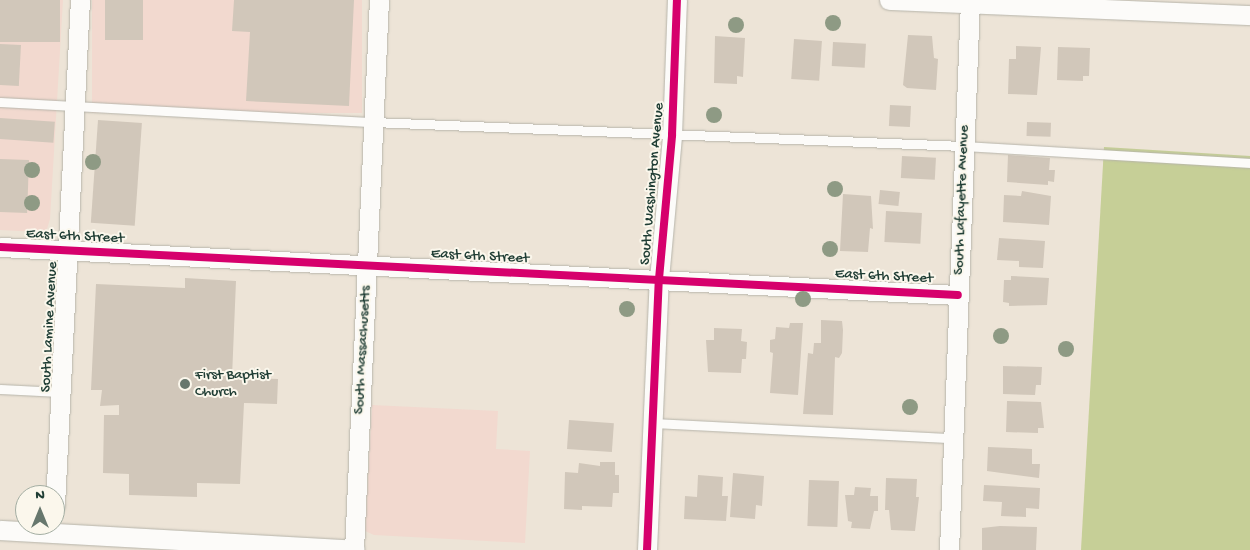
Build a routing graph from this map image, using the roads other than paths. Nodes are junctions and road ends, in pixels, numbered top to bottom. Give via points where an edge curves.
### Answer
1 (80, 0) edge
2 (380, 0) edge
3 (676, 0) edge
4 (901, 0) edge
5 (970, 2) edge
6 (1250, 15) edge
7 (0, 102) edge
8 (74, 106) junction
9 (373, 122) junction
10 (672, 135) junction
11 (964, 146) junction
12 (1250, 163) edge
13 (0, 247) edge
14 (67, 250) junction
15 (366, 266) junction
16 (659, 279) junction
17 (958, 295) junction
18 (0, 389) edge
19 (60, 392) junction
20 (653, 423) junction
21 (954, 438) junction
22 (56, 485) edge
23 (0, 530) edge
24 (54, 536) edge
25 (354, 550) edge
26 (647, 550) edge
27 (949, 550) edge

1 - 8 street, South Lamine Avenue
2 - 9 street, South Massachusetts
3 - 10 street, South Washington Avenue
4 - 5 street
5 - 6 street
5 - 11 street, South Lafayette Avenue
7 - 8 lane
8 - 9 lane
8 - 14 street, South Lamine Avenue
9 - 10 lane
9 - 15 street, South Massachusetts
10 - 11 lane
10 - 16 street, South Washington Avenue
11 - 12 lane
11 - 17 street, South Lafayette Avenue
13 - 14 street, East 6th Street
14 - 15 street, East 6th Street
14 - 19 street, South Lamine Avenue
15 - 16 street, East 6th Street
15 - 25 street, South Massachusetts
16 - 17 street, East 6th Street
16 - 20 street, South Washington Avenue
17 - 21 street, South Lafayette Avenue
18 - 19 lane
19 - 22 street, South Lamine Avenue
20 - 21 lane
20 - 26 street, South Washington Avenue
21 - 27 street, South Lafayette Avenue
23 - 24 street
24 - 25 street

